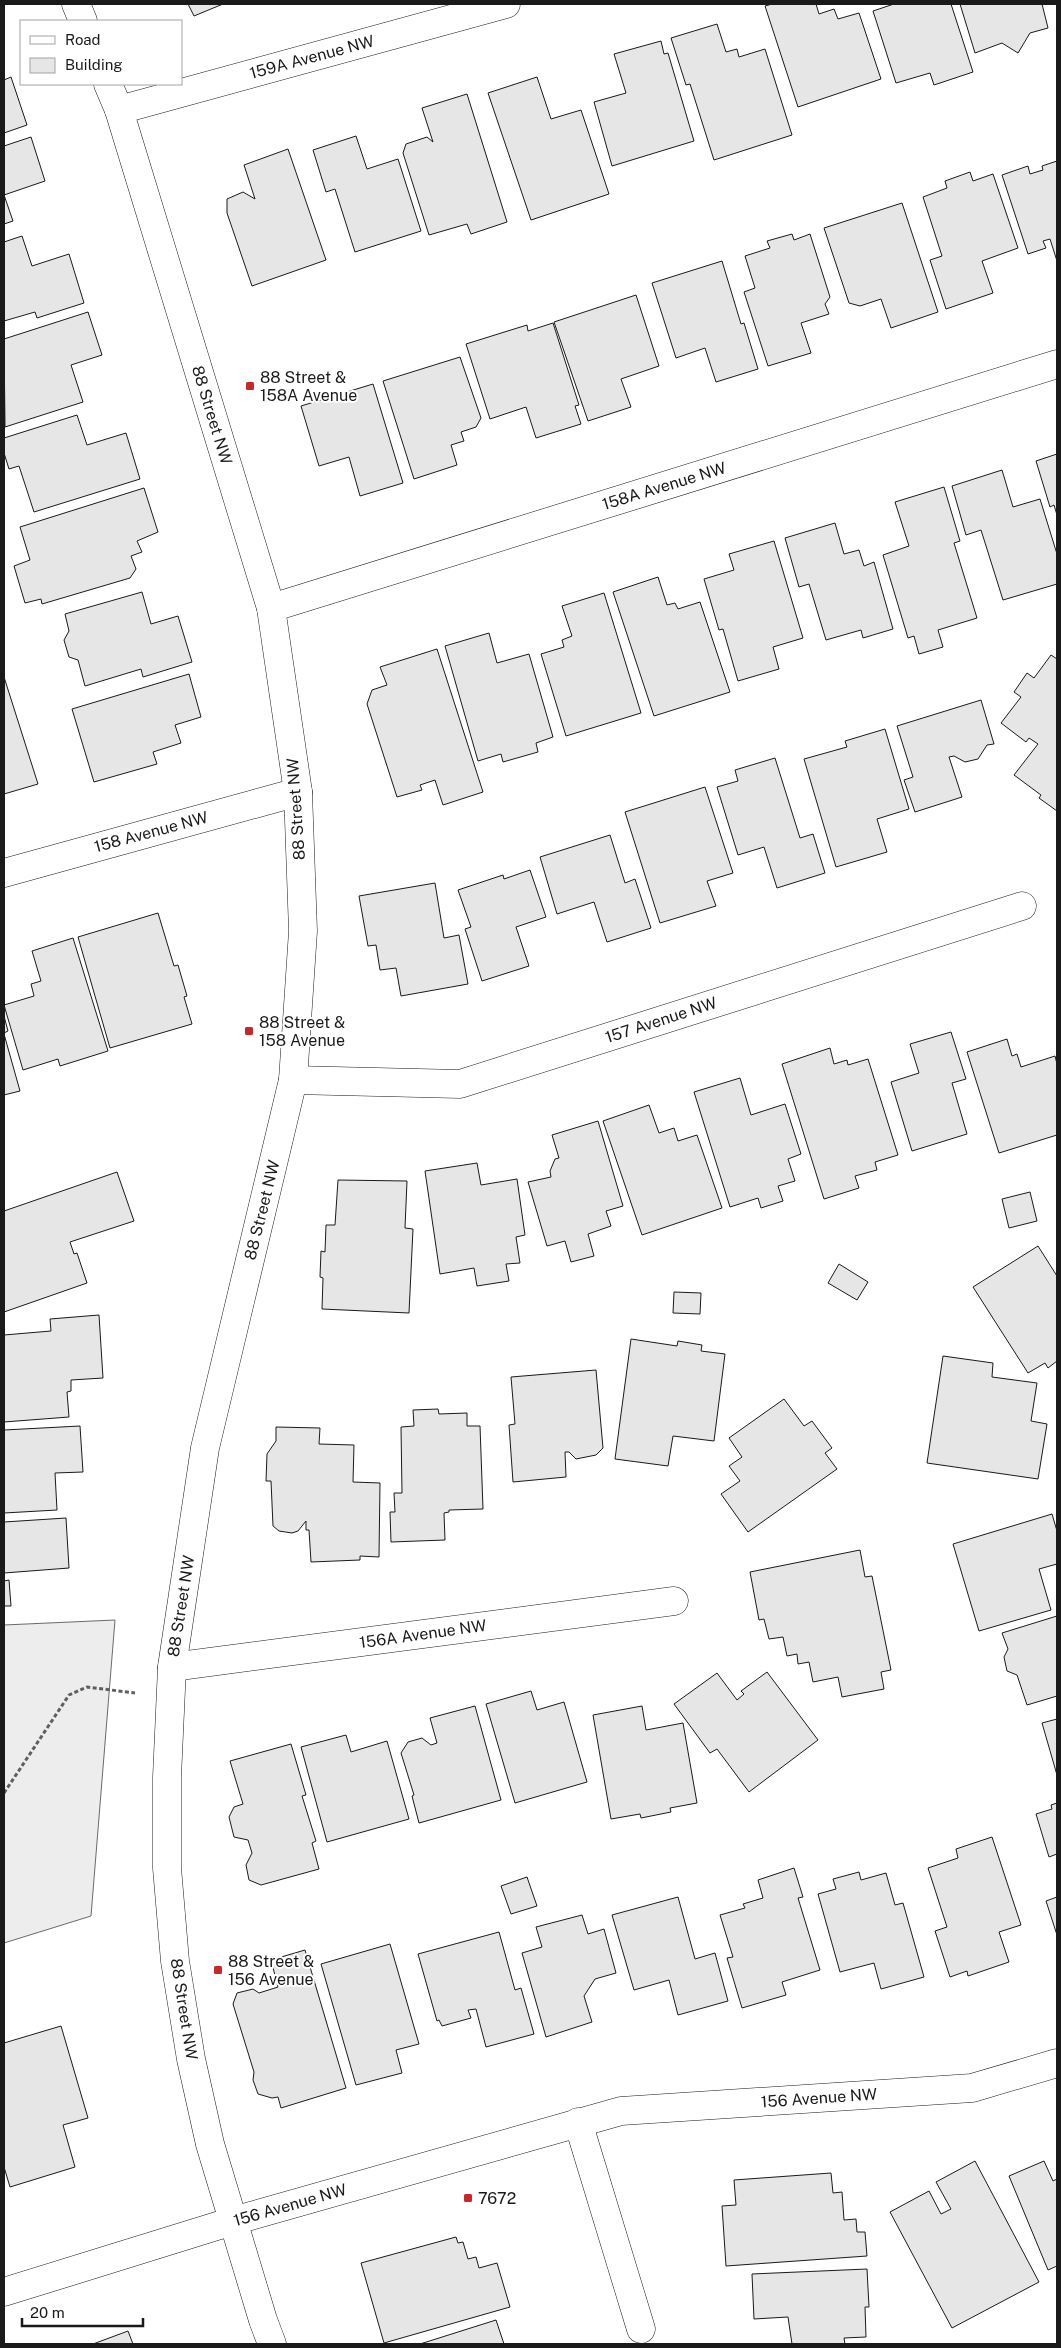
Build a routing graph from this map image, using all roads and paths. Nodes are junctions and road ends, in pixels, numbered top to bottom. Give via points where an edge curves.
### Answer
1 (76, 4) edge
2 (506, 4) edge
3 (83, 20) edge
4 (108, 85) edge
5 (119, 110) junction
6 (1057, 364) edge
7 (271, 608) junction
8 (298, 792) junction
9 (4, 873) edge
10 (1022, 906) dead end
11 (293, 1080) junction
12 (674, 1600) dead end
13 (172, 1667) junction
14 (171, 1695) junction
15 (4, 1793) edge
16 (1057, 2063) edge
17 (578, 2122) junction
18 (233, 2221) junction
19 (4, 2292) edge
20 (641, 2329) dead end
21 (272, 2344) edge

1 - 3 street
2 - 5 street, 159A Avenue NW
4 - 5 street, 88 Street NW
5 - 7 street, 88 Street NW
6 - 7 street, 158A Avenue NW
7 - 8 street, 88 Street NW
8 - 9 street, 158 Avenue NW
8 - 11 street, 88 Street NW via 303,931
10 - 11 street, 157 Avenue NW via 460,1084
11 - 13 street, 88 Street NW via 205,1448
12 - 13 street, 156A Avenue NW
13 - 14 street, 88 Street NW
14 - 15 path via 87,1688 69,1695
14 - 18 street, 88 Street NW via 167,1868 176,1962 191,2059 210,2144
16 - 17 street, 156 Avenue NW via 972,2088 621,2111
17 - 18 street, 156 Avenue NW
17 - 20 street
18 - 19 street, 156 Avenue NW
18 - 21 street, 88 Street NW

